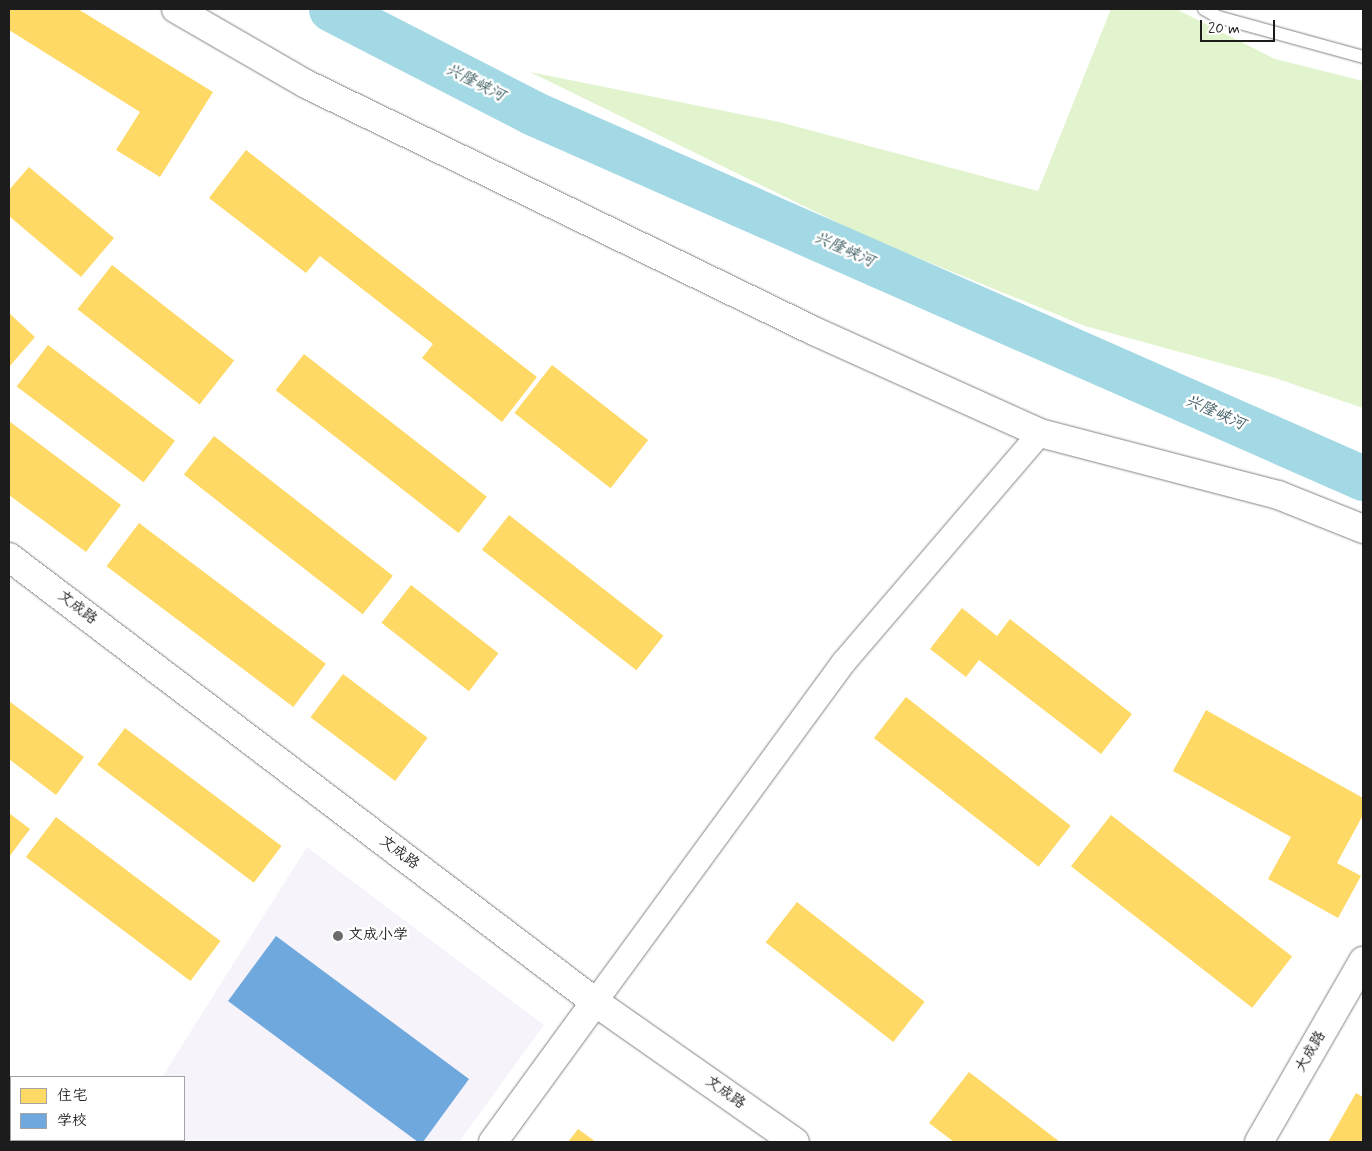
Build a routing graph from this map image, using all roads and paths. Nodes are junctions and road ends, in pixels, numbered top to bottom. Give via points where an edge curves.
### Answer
1 (176, 9) edge
2 (1204, 9) edge
3 (1363, 57) edge
4 (1040, 433) junction
5 (1363, 530) edge
6 (9, 557) edge
7 (1363, 962) edge
8 (595, 1002) junction
9 (493, 1142) edge
10 (795, 1142) edge
11 (1259, 1142) edge

1 - 4 street via 314,89 814,331
2 - 3 lane via 1218,16
4 - 5 street via 1278,495
4 - 8 street via 844,662
6 - 8 street, 文成路
7 - 11 street, 大成路
8 - 9 street
8 - 10 street, 文成路

